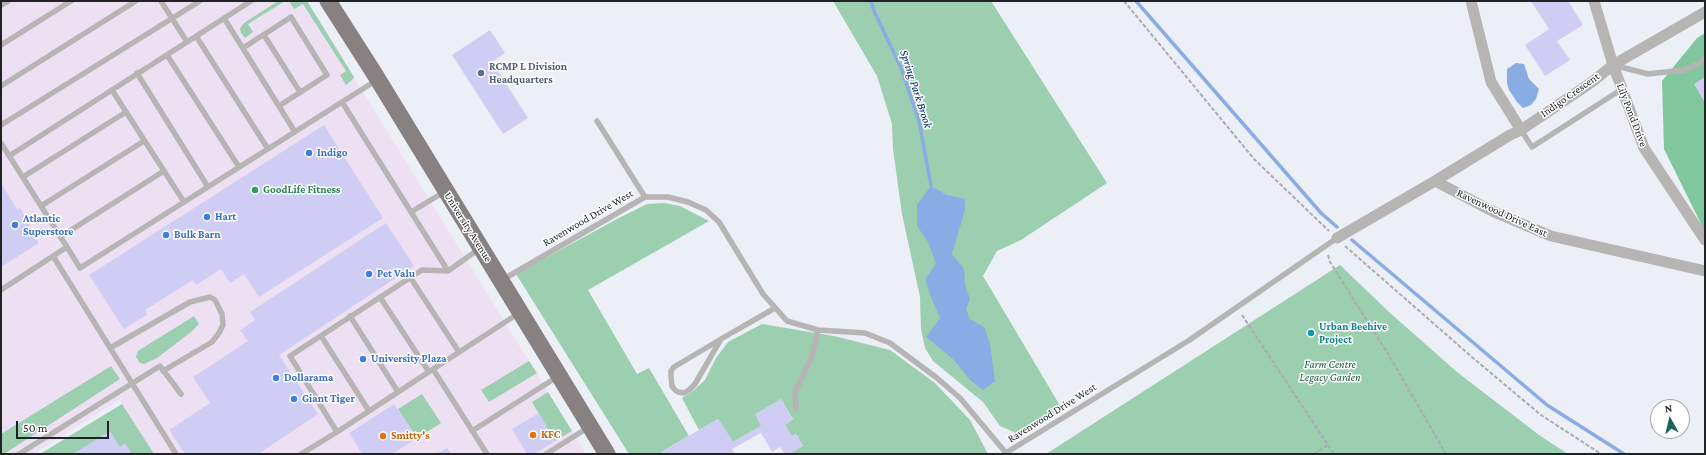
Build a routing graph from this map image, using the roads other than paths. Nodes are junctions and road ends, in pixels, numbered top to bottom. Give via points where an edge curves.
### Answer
1 (8, 1) edge
2 (71, 1) edge
3 (136, 1) edge
4 (161, 1) edge
5 (200, 1) edge
6 (251, 1) edge
7 (328, 1) edge
8 (1471, 1) edge
9 (1594, 1) edge
10 (1, 5) edge
11 (1705, 12) edge
12 (172, 18) junction
13 (224, 18) junction
14 (264, 35) junction
15 (196, 36) junction
16 (187, 42) junction
17 (1, 45) edge
18 (243, 48) junction
19 (167, 54) junction
20 (1705, 58) edge
21 (1613, 65) junction
22 (137, 74) junction
23 (378, 80) junction
24 (1, 86) edge
25 (1622, 89) junction
26 (112, 90) junction
27 (300, 92) junction
28 (342, 102) junction
29 (279, 106) junction
30 (126, 112) junction
31 (597, 121) dead end
32 (1, 125) edge
33 (1521, 130) junction
34 (295, 132) junction
35 (144, 141) junction
36 (1, 143) edge
37 (268, 149) junction
38 (9, 156) junction
39 (239, 167) junction
40 (164, 171) junction
41 (22, 177) junction
42 (1436, 181) junction
43 (208, 187) junction
44 (446, 191) junction
45 (645, 198) junction
46 (184, 202) junction
47 (41, 206) junction
48 (411, 212) junction
49 (60, 237) junction
50 (1705, 240) edge
51 (1333, 241) joint
52 (67, 247) junction
53 (481, 248) junction
54 (53, 256) junction
55 (448, 271) junction
56 (1705, 271) edge
57 (410, 277) junction
58 (501, 280) junction
59 (1, 290) edge
60 (380, 297) junction
61 (775, 308) junction
62 (521, 312) junction
63 (350, 316) junction
64 (818, 330) junction
65 (321, 336) junction
66 (720, 339) junction
67 (110, 348) junction
68 (459, 352) junction
69 (163, 371) junction
70 (431, 371) junction
71 (559, 376) junction
72 (132, 384) junction
73 (398, 392) junction
74 (181, 394) dead end
75 (796, 409) dead end
76 (369, 411) junction
77 (589, 427) junction
78 (472, 431) junction
79 (338, 432) junction
80 (1005, 453) edge
81 (19, 454) edge
82 (176, 454) edge
83 (301, 454) edge
84 (486, 454) edge
85 (546, 454) edge
86 (607, 454) edge

1 - 10 lane
2 - 17 lane
3 - 24 lane
4 - 12 lane
5 - 12 lane
6 - 13 lane
7 - 23 main road, University Avenue
8 - 33 street via 1491,82
9 - 21 street, Lily Pond Drive
11 - 21 street, Indigo Crescent
12 - 16 lane
12 - 32 lane
13 - 15 lane
13 - 18 lane
14 - 18 lane
14 - 27 lane
14 - 27 lane via 291,17 327,75
15 - 16 lane
15 - 37 lane
16 - 19 lane
18 - 29 lane
19 - 22 lane
19 - 39 lane
20 - 21 lane via 1684,70 1648,74
21 - 25 street, Lily Pond Drive
21 - 33 street, Indigo Crescent
22 - 26 lane
22 - 43 lane
23 - 28 lane
23 - 44 main road, University Avenue
25 - 33 lane via 1532,147
25 - 50 street, Lily Pond Drive via 1644,148
26 - 30 lane
26 - 38 lane
27 - 29 lane
28 - 34 lane
28 - 48 lane
29 - 34 lane
30 - 35 lane
30 - 41 lane
31 - 45 lane
33 - 42 street, Indigo Crescent
34 - 37 lane
35 - 40 lane
35 - 47 lane
36 - 38 lane
37 - 39 lane
38 - 41 lane
39 - 43 lane
40 - 46 lane
40 - 49 lane
41 - 47 lane
42 - 51 street
42 - 56 street, Ravenwood Drive East via 1494,212 1551,236
43 - 46 lane
44 - 48 lane
44 - 53 main road, University Avenue
45 - 58 lane, Ravenwood Drive West
45 - 61 lane, Ravenwood Drive West via 668,197 706,210 719,222 763,294
46 - 52 lane via 80,268
47 - 49 lane
48 - 55 lane
49 - 52 lane
51 - 80 lane, Ravenwood Drive West via 1188,341
52 - 54 lane
53 - 55 lane
53 - 58 main road, University Avenue
54 - 59 lane
54 - 67 lane
55 - 57 lane via 422,270
57 - 60 lane
57 - 68 lane
58 - 62 main road, University Avenue
60 - 63 lane
60 - 70 lane
61 - 64 lane, Ravenwood Drive West via 788,322
61 - 66 lane
62 - 68 lane
62 - 71 main road, University Avenue
63 - 65 lane
63 - 73 lane
64 - 75 lane via 812,356 795,392
64 - 80 lane, Ravenwood Drive West via 865,333 890,343 960,398
65 - 76 lane
65 - 79 lane via 290,356
66 - 66 lane via 674,366 671,377 675,390 684,393 695,384
67 - 69 lane via 190,302 210,297 215,300 222,314 223,325 218,334 212,342
67 - 72 lane
68 - 70 lane
69 - 72 lane via 160,366
69 - 74 lane
70 - 73 lane
70 - 78 lane
71 - 77 main road, University Avenue
71 - 78 lane
72 - 81 lane
72 - 82 lane
73 - 76 lane
76 - 79 lane
77 - 85 lane
77 - 86 main road, University Avenue
78 - 84 lane
79 - 83 lane

